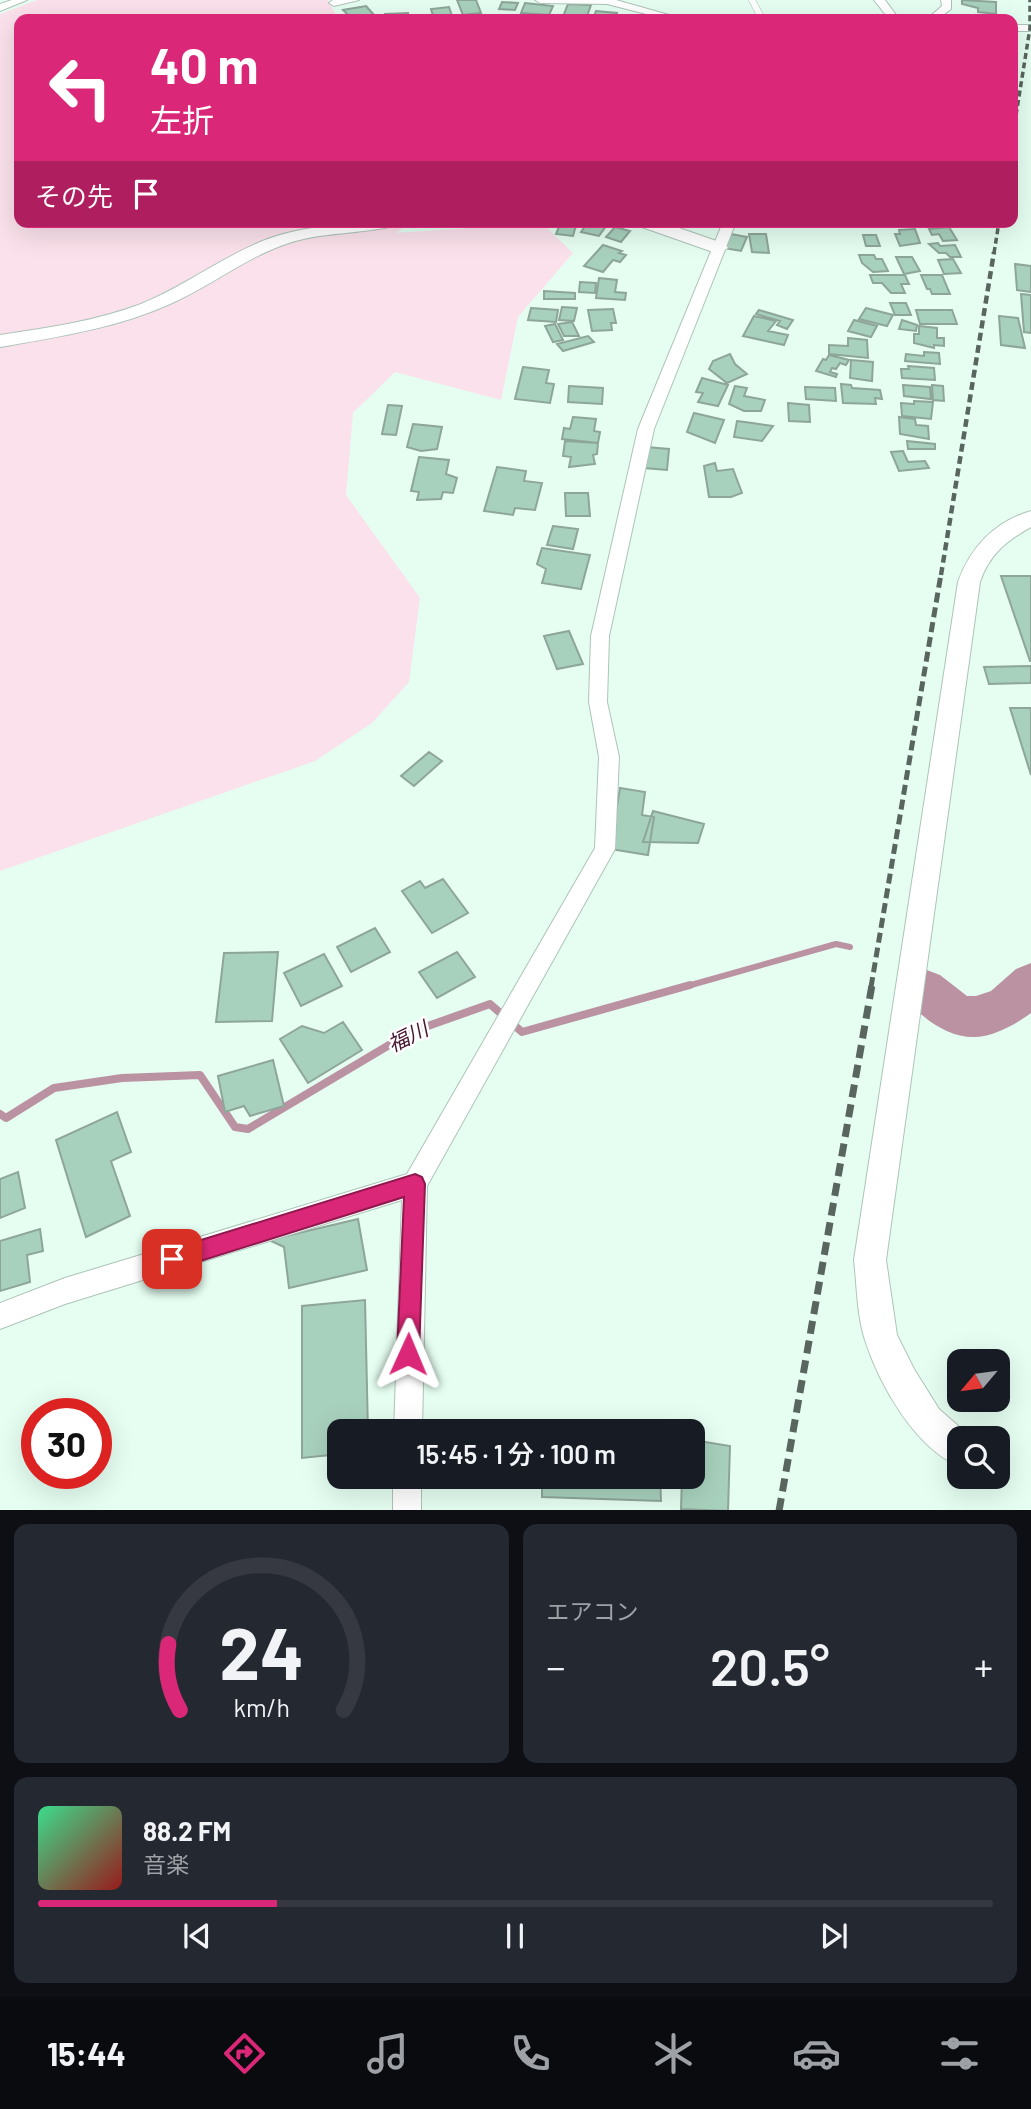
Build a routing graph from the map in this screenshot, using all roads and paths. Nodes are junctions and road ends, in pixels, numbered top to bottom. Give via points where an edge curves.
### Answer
1 (22, 0) edge
2 (354, 0) edge
3 (540, 0) edge
4 (879, 0) edge
5 (946, 0) edge
6 (334, 3) dead end
7 (0, 8) edge
8 (658, 14) edge
9 (890, 14) edge
10 (938, 14) edge
11 (348, 228) edge
12 (662, 228) edge
13 (727, 228) edge
14 (719, 248) junction
15 (0, 341) edge
16 (1031, 518) edge
17 (415, 1184) junction
18 (0, 1316) edge
19 (408, 1419) edge
20 (947, 1438) edge
21 (407, 1489) edge
22 (407, 1510) edge

1 - 7 street
2 - 6 street
3 - 8 street via 607,1
4 - 9 street
5 - 10 street via 947,7
11 - 15 street via 288,237 260,248 130,314 92,326
12 - 14 street
13 - 14 street
14 - 17 street via 646,429 600,636 598,702 609,757 605,849
16 - 20 street via 996,537 971,570 870,1260 881,1338 927,1421
17 - 18 street via 65,1291
17 - 19 street
21 - 22 street

